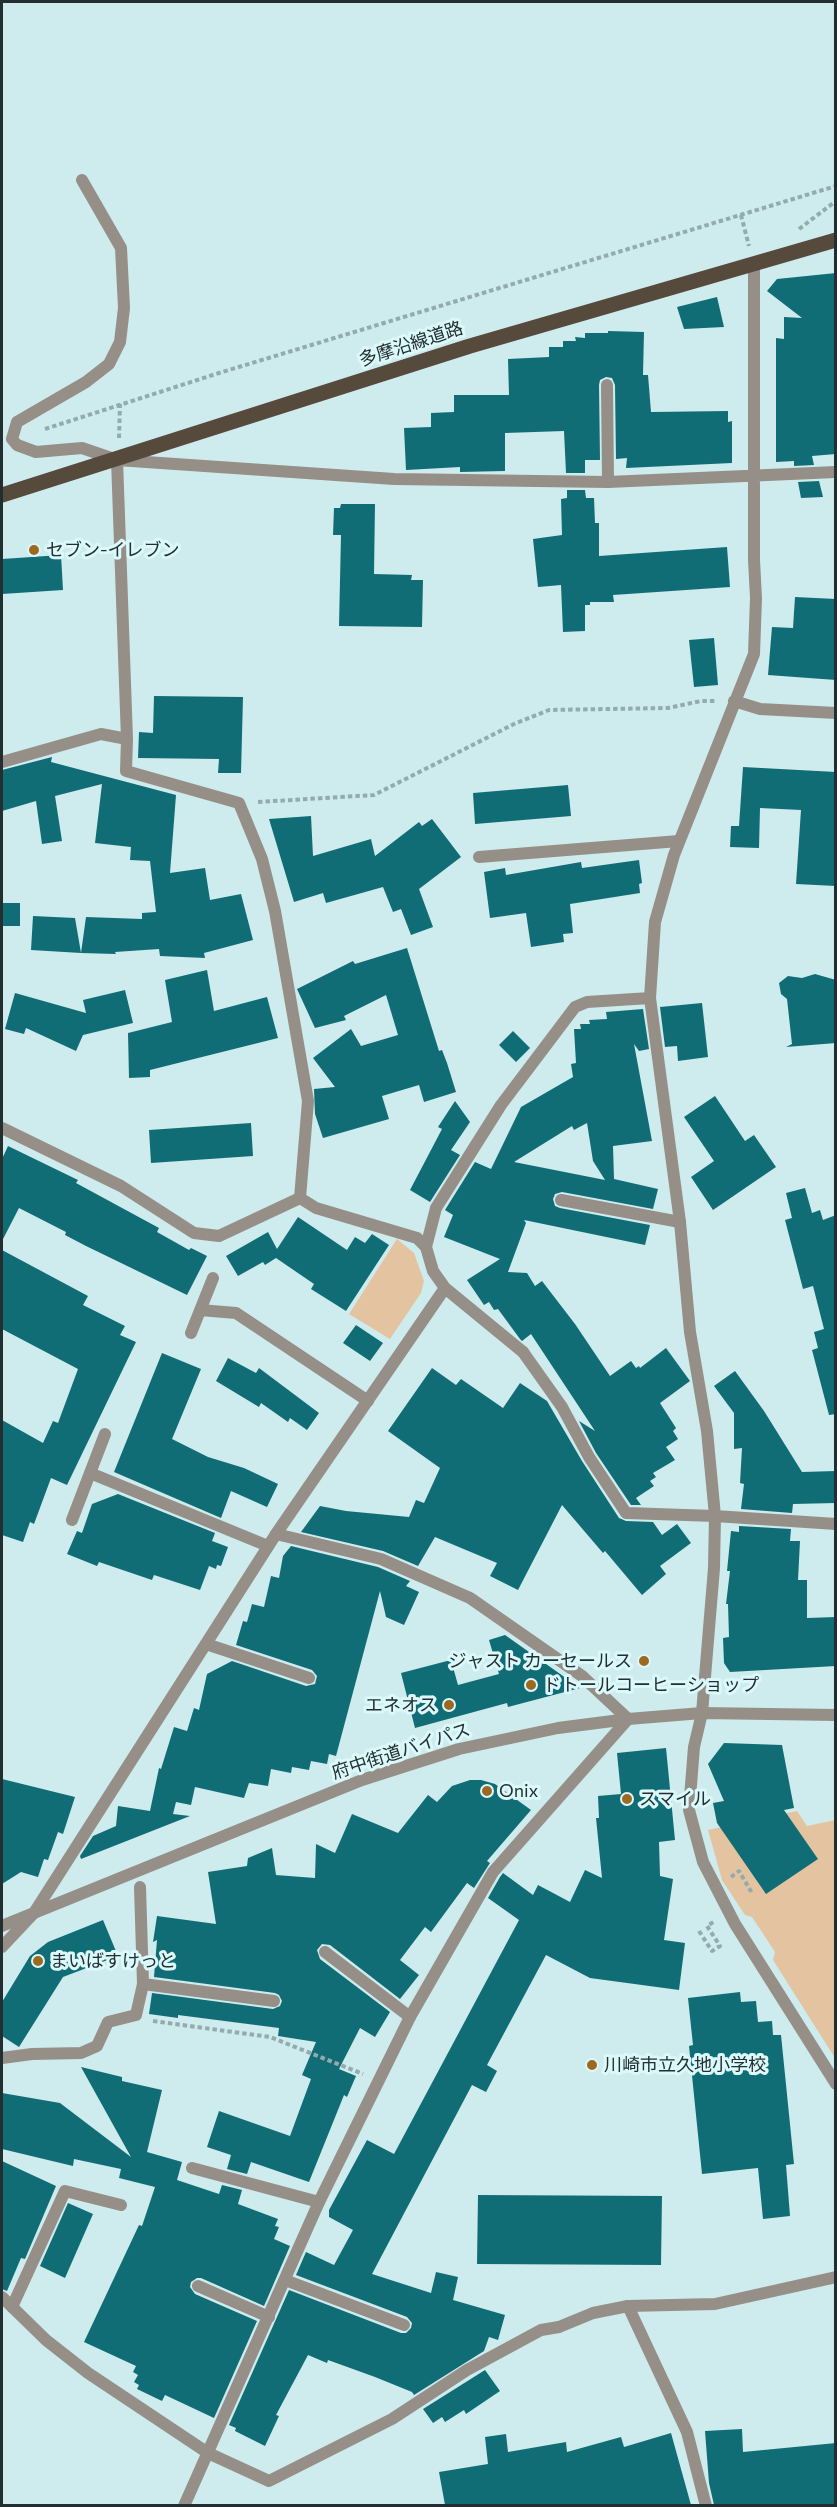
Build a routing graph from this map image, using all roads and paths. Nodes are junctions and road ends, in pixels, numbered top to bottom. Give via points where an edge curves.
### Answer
1 (82, 180) dead end
2 (836, 186) edge
3 (741, 215) junction
4 (836, 240) edge
5 (754, 264) junction
6 (607, 385) dead end
7 (120, 404) junction
8 (12, 439) junction
9 (117, 460) junction
10 (836, 472) edge
11 (754, 476) junction
12 (608, 482) junction
13 (2, 495) edge
14 (734, 701) junction
15 (836, 713) edge
16 (127, 739) junction
17 (2, 762) edge
18 (239, 803) junction
19 (679, 842) junction
20 (479, 857) dead end
21 (650, 998) junction
22 (2, 1128) edge
23 (300, 1198) junction
24 (561, 1200) dead end
25 (680, 1222) junction
26 (426, 1247) junction
27 (213, 1278) dead end
28 (445, 1288) junction
29 (200, 1310) junction
30 (191, 1333) dead end
31 (368, 1401) junction
32 (105, 1434) dead end
33 (90, 1473) junction
34 (715, 1516) junction
35 (72, 1520) dead end
36 (836, 1524) edge
37 (276, 1534) junction
38 (268, 1546) junction
39 (206, 1644) junction
40 (309, 1678) dead end
41 (702, 1713) junction
42 (836, 1715) edge
43 (628, 1719) junction
44 (736, 1885) dead end
45 (140, 1887) dead end
46 (752, 1893) dead end
47 (34, 1913) junction
48 (2, 1926) edge
49 (707, 1926) dead end
50 (699, 1930) dead end
51 (2, 1947) edge
52 (325, 1952) dead end
53 (143, 1984) junction
54 (274, 2001) dead end
55 (136, 2015) junction
56 (410, 2017) junction
57 (2, 2058) edge
58 (378, 2081) junction
59 (836, 2084) edge
60 (192, 2168) dead end
61 (319, 2202) junction
62 (122, 2205) dead end
63 (836, 2277) edge
64 (285, 2280) junction
65 (198, 2286) dead end
66 (2, 2297) edge
67 (628, 2306) junction
68 (12, 2307) junction
69 (269, 2317) junction
70 (404, 2325) dead end
71 (208, 2453) junction
72 (184, 2505) edge
73 (706, 2505) edge

1 - 8 street via 121,248 124,308 120,342 110,364 17,422
2 - 3 path
3 - 5 path
3 - 7 path
4 - 5 main road, 多摩沿線道路
5 - 9 main road, 多摩沿線道路 via 470,346
5 - 11 street
6 - 12 street
7 - 8 path
7 - 9 path
8 - 9 street via 36,452 82,448
9 - 12 street via 394,479
9 - 13 main road, 多摩沿線道路
9 - 16 street
10 - 11 street
11 - 12 street
11 - 14 street via 754,654
14 - 15 street via 760,709
14 - 18 path via 701,701 668,708 549,710 374,795
14 - 19 street
16 - 17 street via 101,734
16 - 18 street via 126,771
18 - 23 street via 262,859 275,911 308,1101
19 - 20 street
19 - 21 street via 655,922
21 - 25 street
21 - 26 street via 587,1002 575,1007 501,1105 436,1208
22 - 23 street via 121,1186 194,1233 219,1236
23 - 26 street via 316,1208 417,1238
24 - 25 street
25 - 34 street via 690,1332 707,1431
26 - 28 street
27 - 29 street
28 - 31 street
28 - 34 street via 523,1352 562,1407 626,1513
29 - 30 street
29 - 31 street via 236,1313
31 - 37 street
32 - 33 street
33 - 35 street
33 - 38 street
34 - 36 street
34 - 41 street
37 - 38 street
37 - 43 street via 381,1559 470,1598 582,1676
38 - 39 street
39 - 40 street
39 - 47 street
41 - 42 street, 府中街道バイパス
41 - 43 street, 府中街道バイパス
41 - 59 street via 694,1747 688,1810 703,1862 735,1924
43 - 47 street, 府中街道バイパス via 558,1728 459,1749 362,1780
43 - 56 street via 493,1872
44 - 46 path via 730,1877 739,1871
45 - 53 street
47 - 48 street, 府中街道バイパス
47 - 51 street
49 - 50 path via 720,1946 712,1951
52 - 56 street
53 - 54 street
53 - 55 street
55 - 57 street via 108,2022 97,2046 81,2054
55 - 58 path via 145,2020 270,2037
56 - 58 street
58 - 61 street
60 - 61 street
61 - 64 street
62 - 68 street via 65,2191
63 - 67 street via 715,2304
64 - 69 street
64 - 70 street
65 - 69 street
66 - 68 street
67 - 71 street via 541,2330 466,2370 392,2419 269,2481
67 - 73 street via 687,2432
68 - 71 street via 88,2373
69 - 71 street
71 - 72 street

